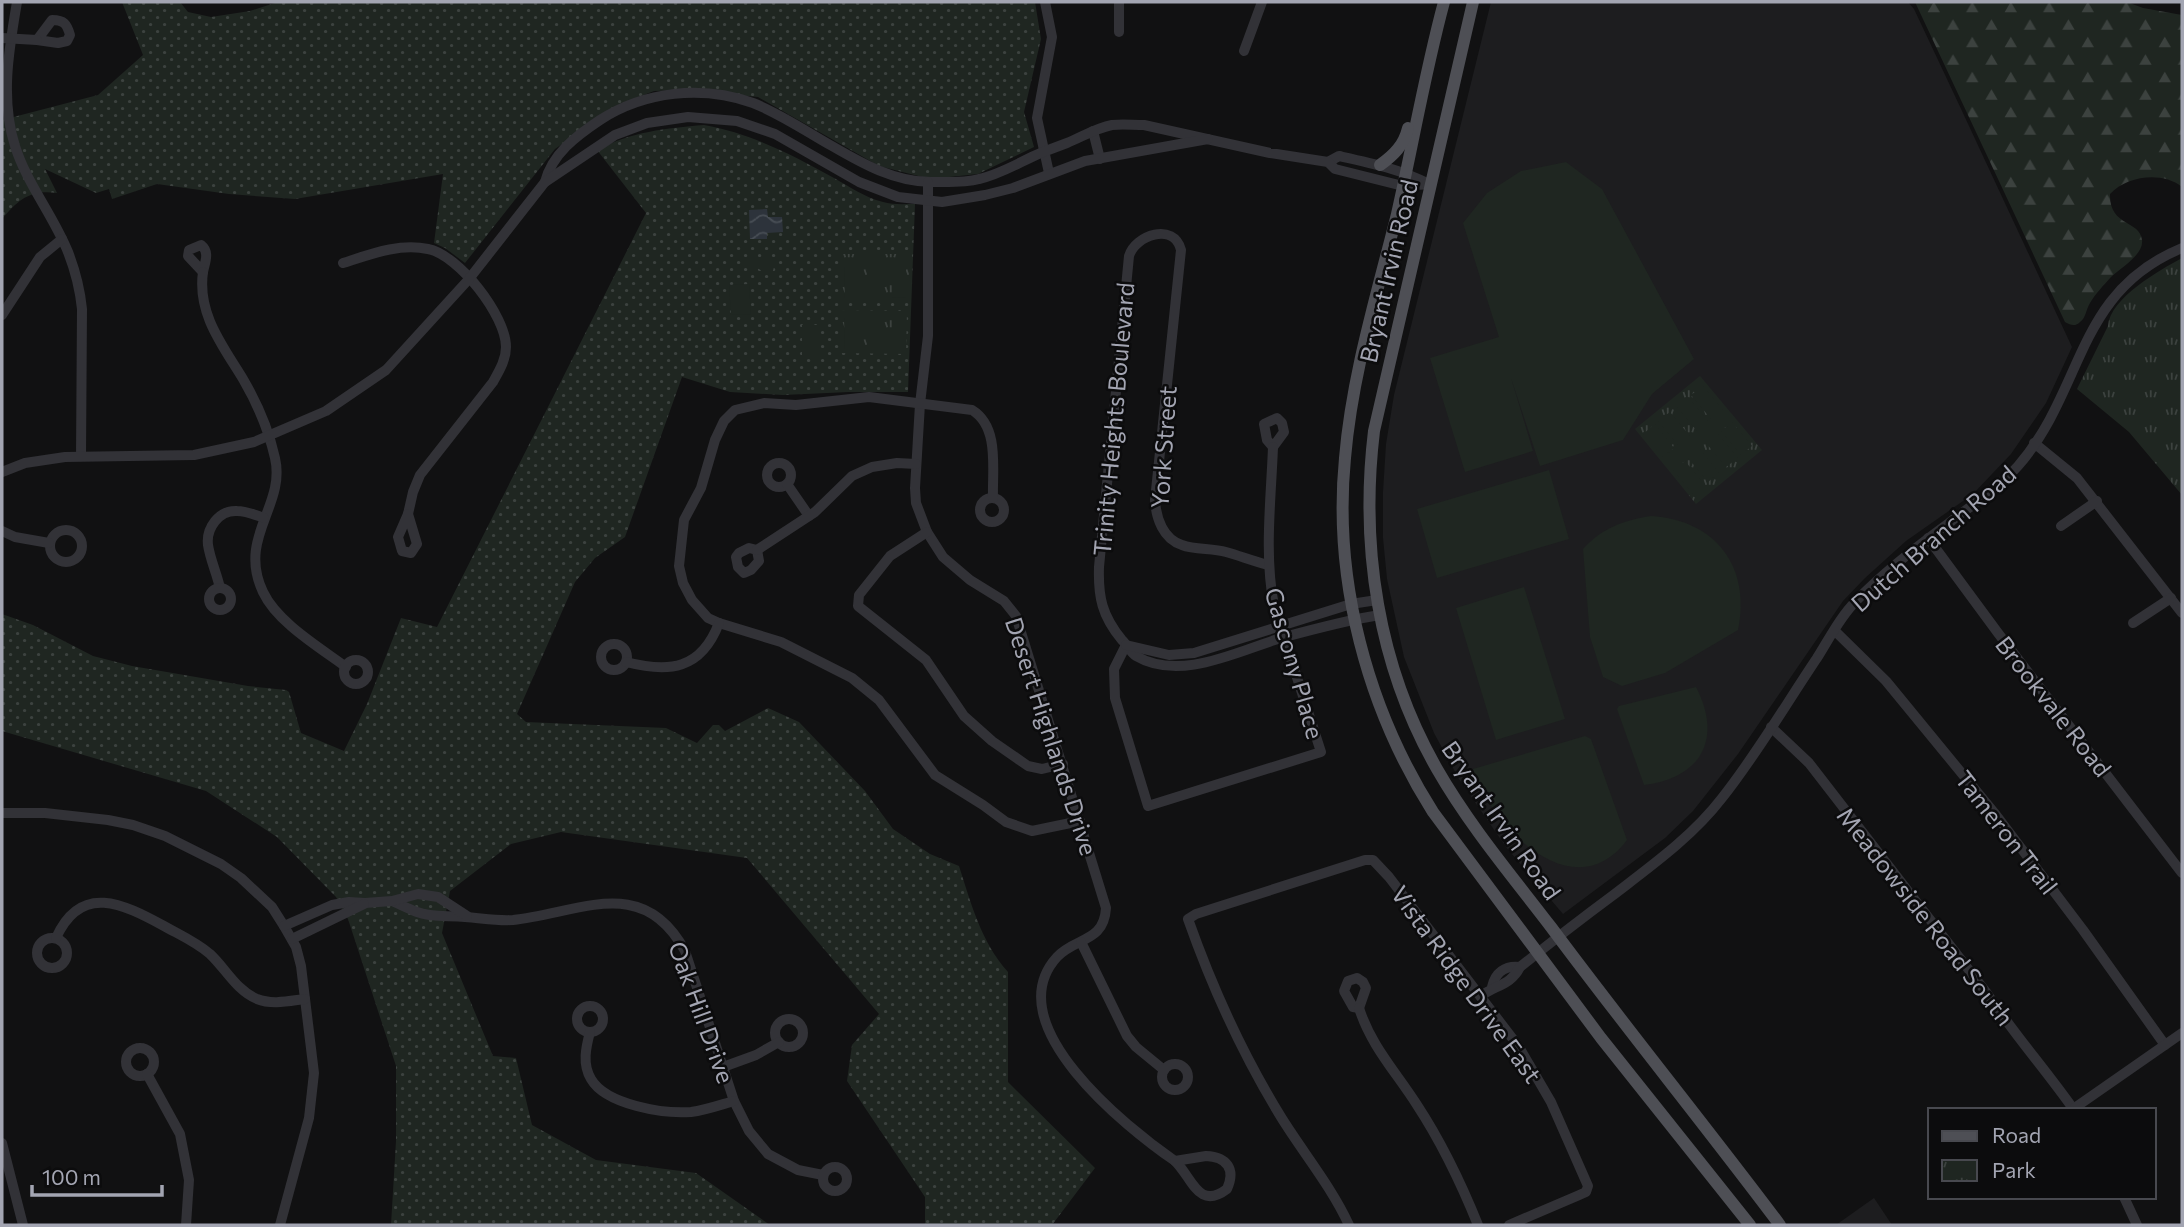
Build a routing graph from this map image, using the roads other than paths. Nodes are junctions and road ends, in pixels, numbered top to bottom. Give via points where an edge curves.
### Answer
1 (17, 2) edge
2 (1045, 2) edge
3 (1119, 2) edge
4 (1262, 2) edge
5 (1444, 2) edge
6 (1473, 2) edge
7 (1119, 32) dead end
8 (6, 38) edge
9 (37, 40) dead end
10 (1244, 51) dead end
11 (1425, 78) junction
12 (1093, 131) junction
13 (1208, 139) junction
14 (1044, 152) junction
15 (1100, 159) junction
16 (1328, 163) junction
17 (1380, 164) junction
18 (1406, 172) junction
19 (1049, 173) junction
20 (545, 182) junction
21 (929, 183) junction
22 (1430, 184) junction
23 (1404, 186) junction
24 (929, 201) junction
25 (62, 239) junction
26 (2182, 248) edge
27 (1181, 250) joint
28 (344, 263) dead end
29 (203, 272) dead end
30 (468, 279) junction
31 (2, 315) edge
32 (920, 404) junction
33 (269, 436) junction
34 (2034, 443) junction
35 (1273, 447) dead end
36 (81, 456) junction
37 (916, 464) junction
38 (2, 472) edge
39 (787, 484) dead end
40 (993, 498) dead end
41 (2097, 501) junction
42 (408, 514) dead end
43 (809, 516) junction
44 (264, 518) junction
45 (2061, 526) dead end
46 (2, 531) edge
47 (927, 531) junction
48 (1928, 538) junction
49 (49, 543) dead end
50 (757, 550) dead end
51 (1268, 565) junction
52 (220, 588) dead end
53 (2171, 598) junction
54 (1377, 600) junction
55 (1351, 604) junction
56 (2182, 612) edge
57 (1380, 615) junction
58 (1355, 619) junction
59 (2133, 623) dead end
60 (719, 624) junction
61 (1280, 626) junction
62 (1835, 631) junction
63 (1284, 637) junction
64 (1126, 645) junction
65 (626, 662) dead end
66 (345, 667) dead end
67 (1772, 727) junction
68 (1063, 764) junction
69 (2, 813) edge
70 (1080, 821) junction
71 (2182, 873) edge
72 (392, 901) junction
73 (365, 903) junction
74 (467, 917) junction
75 (284, 926) junction
76 (1558, 936) junction
77 (56, 938) dead end
78 (292, 939) junction
79 (1082, 942) junction
80 (1538, 953) junction
81 (1481, 996) junction
82 (304, 999) junction
83 (1359, 1008) dead end
84 (590, 1032) dead end
85 (2182, 1033) edge
86 (779, 1042) dead end
87 (2165, 1045) junction
88 (723, 1067) junction
89 (1164, 1070) dead end
90 (147, 1074) dead end
91 (734, 1101) junction
92 (2073, 1108) edge
93 (2075, 1108) edge
94 (2, 1143) edge
95 (1175, 1161) junction
96 (823, 1175) dead end
97 (2125, 1199) edge
98 (23, 1225) edge
99 (186, 1225) edge
100 (280, 1225) edge
101 (1349, 1225) edge
102 (1478, 1225) edge
103 (1509, 1225) edge
104 (1750, 1225) edge
105 (1780, 1225) edge
106 (2137, 1225) edge

1 - 8 street
2 - 14 street via 1052,37 1037,118
3 - 7 street
4 - 10 street
5 - 11 main road, Bryant Irvin Road
6 - 22 main road, Bryant Irvin Road
8 - 9 street
8 - 25 street via 15,145
11 - 17 main road via 1416,94 1405,139
11 - 18 main road, Bryant Irvin Road
12 - 13 street via 1111,125 1144,125
12 - 14 street
12 - 15 street
13 - 15 street
13 - 16 street
14 - 19 street
14 - 21 street via 977,180
15 - 19 street
16 - 17 street via 1339,156
16 - 23 street via 1335,169
17 - 18 street
18 - 22 street
18 - 23 main road, Bryant Irvin Road
19 - 24 street via 985,195
20 - 21 street via 563,150 616,110 664,94 693,93 750,102 860,162 893,176
20 - 24 street via 599,145 640,126 662,120 718,118 757,126 859,182 898,197
20 - 30 street
21 - 24 street, Desert Highlands Drive
22 - 23 street
22 - 54 main road, Bryant Irvin Road via 1374,431 1369,538
23 - 55 main road, Bryant Irvin Road via 1357,379 1345,456 1342,493
24 - 32 street, Desert Highlands Drive via 927,353
25 - 31 street via 40,257
25 - 36 street via 82,309
26 - 34 street, Dutch Branch Road via 2148,265 2107,305
27 - 51 street, York Street via 1155,500 1158,521 1181,545
27 - 64 street, Trinity Heights Boulevard via 1176,238 1164,233 1136,242 1129,256 1098,590 1104,615
28 - 30 street via 383,250 417,247 448,257
29 - 33 street via 202,292 214,335 244,380
30 - 33 street via 386,370 326,411
30 - 42 street via 493,308 506,345 505,356 493,382 419,475
32 - 37 street, Desert Highlands Drive
32 - 40 street via 964,408 984,418 990,433
32 - 60 street via 869,397 796,405 764,403 735,410 724,421 701,488 684,520 679,566 692,600
33 - 36 street via 194,455
33 - 44 street via 276,480
34 - 41 street
34 - 48 street, Dutch Branch Road via 2017,467 1987,494
35 - 51 street, Gascony Place
36 - 38 street via 44,459
37 - 43 street via 862,470
37 - 47 street, Desert Highlands Drive via 916,503
39 - 43 street
41 - 45 street
41 - 53 street
43 - 50 street
44 - 52 street via 238,511 214,522 208,545
44 - 66 street via 256,547 263,592 285,620
46 - 49 street
47 - 68 street, Desert Highlands Drive via 953,568 1004,601 1016,616
47 - 68 street via 890,556 859,595 858,606 926,660 964,716 992,741 1027,766 1042,769
48 - 62 street, Dutch Branch Road via 1856,601
48 - 71 street, Brookvale Road
51 - 61 street, Gascony Place
53 - 56 street
53 - 59 street
54 - 55 street
54 - 57 main road, Bryant Irvin Road
55 - 58 main road, Bryant Irvin Road
55 - 61 street
57 - 58 street, Trinity Heights Boulevard
57 - 76 main road, Bryant Irvin Road via 1405,702 1437,770
58 - 63 street, Trinity Heights Boulevard
58 - 80 main road, Bryant Irvin Road via 1381,707 1415,784
60 - 65 street via 705,648 680,665 660,669
60 - 70 street via 781,642 852,678 879,700 934,775 1006,822 1032,831
61 - 63 street, Gascony Place
61 - 64 street via 1194,653 1169,654
62 - 67 street, Dutch Branch Road
62 - 87 street, Tameron Trail via 1886,681 1996,815
63 - 64 street, Trinity Heights Boulevard via 1188,666 1147,661
63 - 64 street, Gascony Place via 1321,752 1148,806 1115,698 1114,669
67 - 76 street, Dutch Branch Road via 1696,827
67 - 92 street, Meadowside Road South via 1809,763
68 - 70 street, Desert Highlands Drive
69 - 75 street via 108,820 165,836 241,877
70 - 79 street, Desert Highlands Drive via 1106,908 1101,928
72 - 73 street, Oak Hill Drive
72 - 74 street, Oak Hill Drive via 418,913
72 - 74 street, Oak Hill Drive via 418,894 438,897
73 - 75 street, Oak Hill Drive via 331,905
73 - 78 street, Oak Hill Drive
74 - 88 street, Oak Hill Drive via 514,920 598,903 621,904 656,915 677,935 685,951
75 - 78 street
76 - 80 street, Dutch Branch Road
76 - 105 main road, Bryant Irvin Road
77 - 82 street via 63,923 93,903 125,906 198,944 239,988 255,998 267,1002
78 - 82 street via 301,966
79 - 89 street via 1127,1036
79 - 95 street, Desert Highlands Drive via 1059,955 1049,967 1042,995 1048,1029 1073,1070 1116,1116
80 - 81 street, Dutch Branch Road via 1509,982
80 - 104 main road, Bryant Irvin Road
81 - 101 street, Vista Ridge Drive East via 1373,860 1188,919 1261,1084
81 - 103 street, Vista Ridge Drive East via 1538,1079 1588,1189
82 - 100 street via 313,1092
83 - 102 street via 1378,1051 1416,1102 1447,1156
84 - 91 street via 585,1054 591,1080 623,1102 694,1112
85 - 87 street
86 - 88 street
87 - 93 street
88 - 91 street, Oak Hill Drive
90 - 99 street via 180,1134 189,1180
91 - 96 street, Oak Hill Drive via 749,1131 768,1154 798,1170
94 - 98 street
95 - 95 street, Desert Highlands Drive via 1217,1156 1231,1172 1227,1189 1219,1195 1198,1192
97 - 106 street

